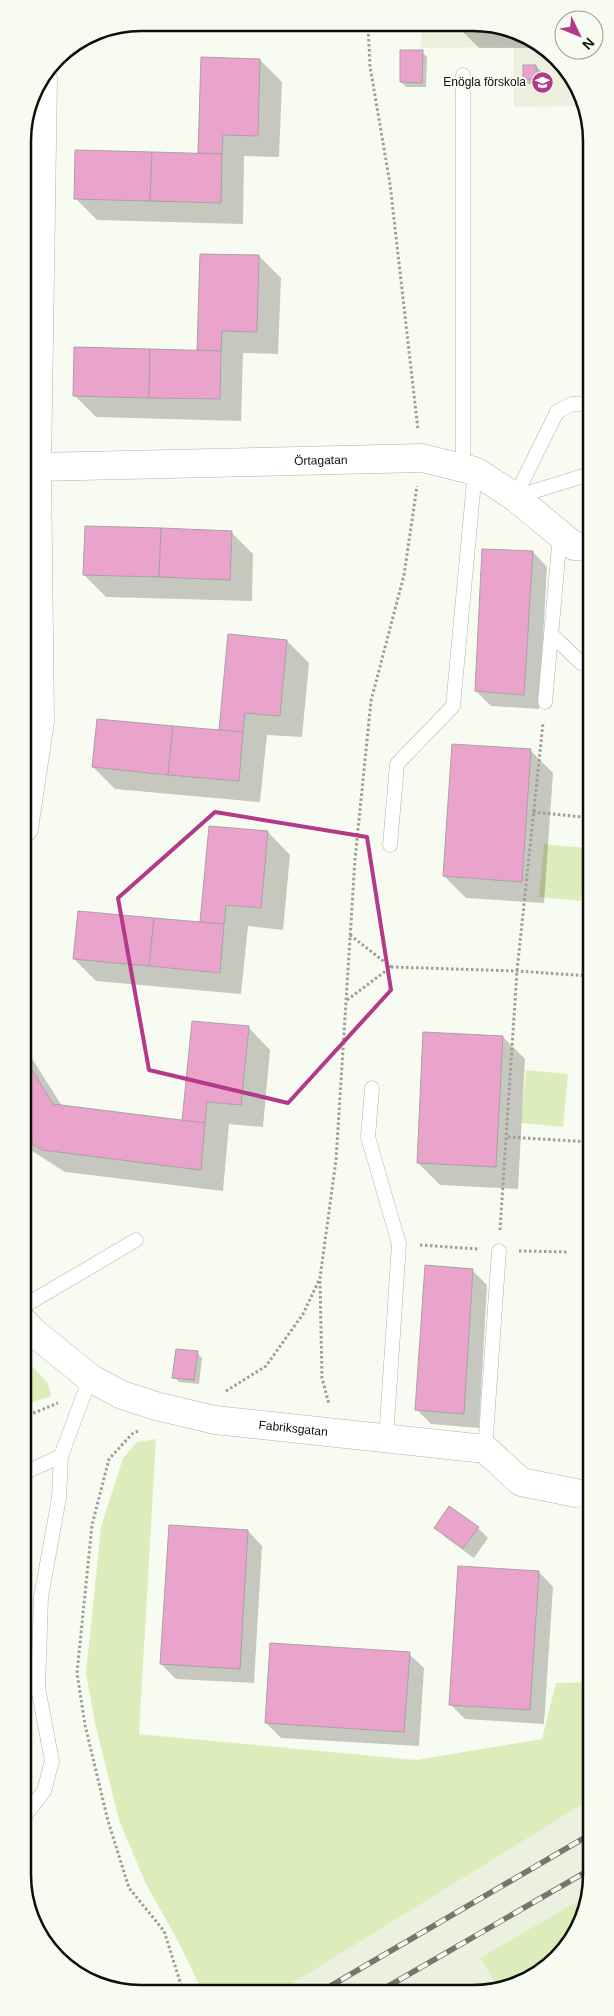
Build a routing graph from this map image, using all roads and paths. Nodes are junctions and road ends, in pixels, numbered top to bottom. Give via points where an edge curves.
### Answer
1 (368, 31) edge
2 (463, 75) dead end
3 (42, 94) edge
4 (583, 404) edge
5 (31, 436) edge
6 (422, 458) junction
7 (31, 466) edge
8 (469, 470) junction
9 (583, 476) edge
10 (31, 491) edge
11 (515, 496) junction
12 (560, 535) junction
13 (583, 547) edge
14 (551, 634) junction
15 (581, 663) dead end
16 (545, 702) joint
17 (31, 781) edge
18 (533, 812) junction
19 (583, 817) edge
20 (390, 845) dead end
21 (350, 935) junction
22 (391, 967) junction
23 (517, 971) junction
24 (583, 976) edge
25 (346, 1000) junction
26 (372, 1088) dead end
27 (508, 1137) junction
28 (583, 1142) edge
29 (136, 1240) dead end
30 (399, 1244) junction
31 (499, 1251) junction
32 (569, 1252) dead end
33 (320, 1278) junction
34 (31, 1302) edge
35 (31, 1330) edge
36 (90, 1378) junction
37 (221, 1394) dead end
38 (156, 1406) junction
39 (78, 1408) junction
40 (31, 1414) edge
41 (342, 1434) junction
42 (386, 1438) junction
43 (485, 1449) junction
44 (61, 1456) junction
45 (31, 1470) edge
46 (576, 1494) dead end
47 (31, 1808) edge
48 (181, 1985) edge

1 - 6 path via 370,66 390,184
2 - 8 lane
3 - 5 street
4 - 11 lane via 572,404 557,412
6 - 7 street, Örtagatan
6 - 8 street, Örtagatan
6 - 21 path via 404,575 371,701
8 - 11 street, Örtagatan
8 - 20 lane via 453,706 397,764
9 - 11 lane
10 - 17 street via 40,720
11 - 12 street, Örtagatan
12 - 13 street, Örtagatan via 574,546
12 - 14 lane
14 - 15 lane
14 - 16 lane
16 - 18 path
18 - 19 path
18 - 23 path
21 - 22 path
21 - 25 path
22 - 23 path
22 - 25 path
23 - 24 path
23 - 27 path
25 - 33 path via 336,1160
26 - 30 lane via 368,1137
27 - 28 path
27 - 31 path
29 - 34 lane
30 - 31 path
30 - 42 lane
31 - 32 path
31 - 43 lane
33 - 37 path via 303,1314 266,1366
33 - 41 path via 322,1378 330,1408
35 - 36 street, Fabriksgatan
36 - 38 street, Fabriksgatan via 122,1395
36 - 39 lane
38 - 41 street, Fabriksgatan via 215,1420
38 - 48 path via 154,1424 132,1434 109,1460 92,1525 77,1673 85,1724 108,1821 129,1888 164,1931
39 - 40 path via 56,1402
39 - 44 lane
41 - 42 street, Fabriksgatan
42 - 43 street, Fabriksgatan
43 - 46 street via 520,1482
44 - 45 lane
44 - 47 lane via 58,1498 42,1597 39,1680 52,1762 44,1791

